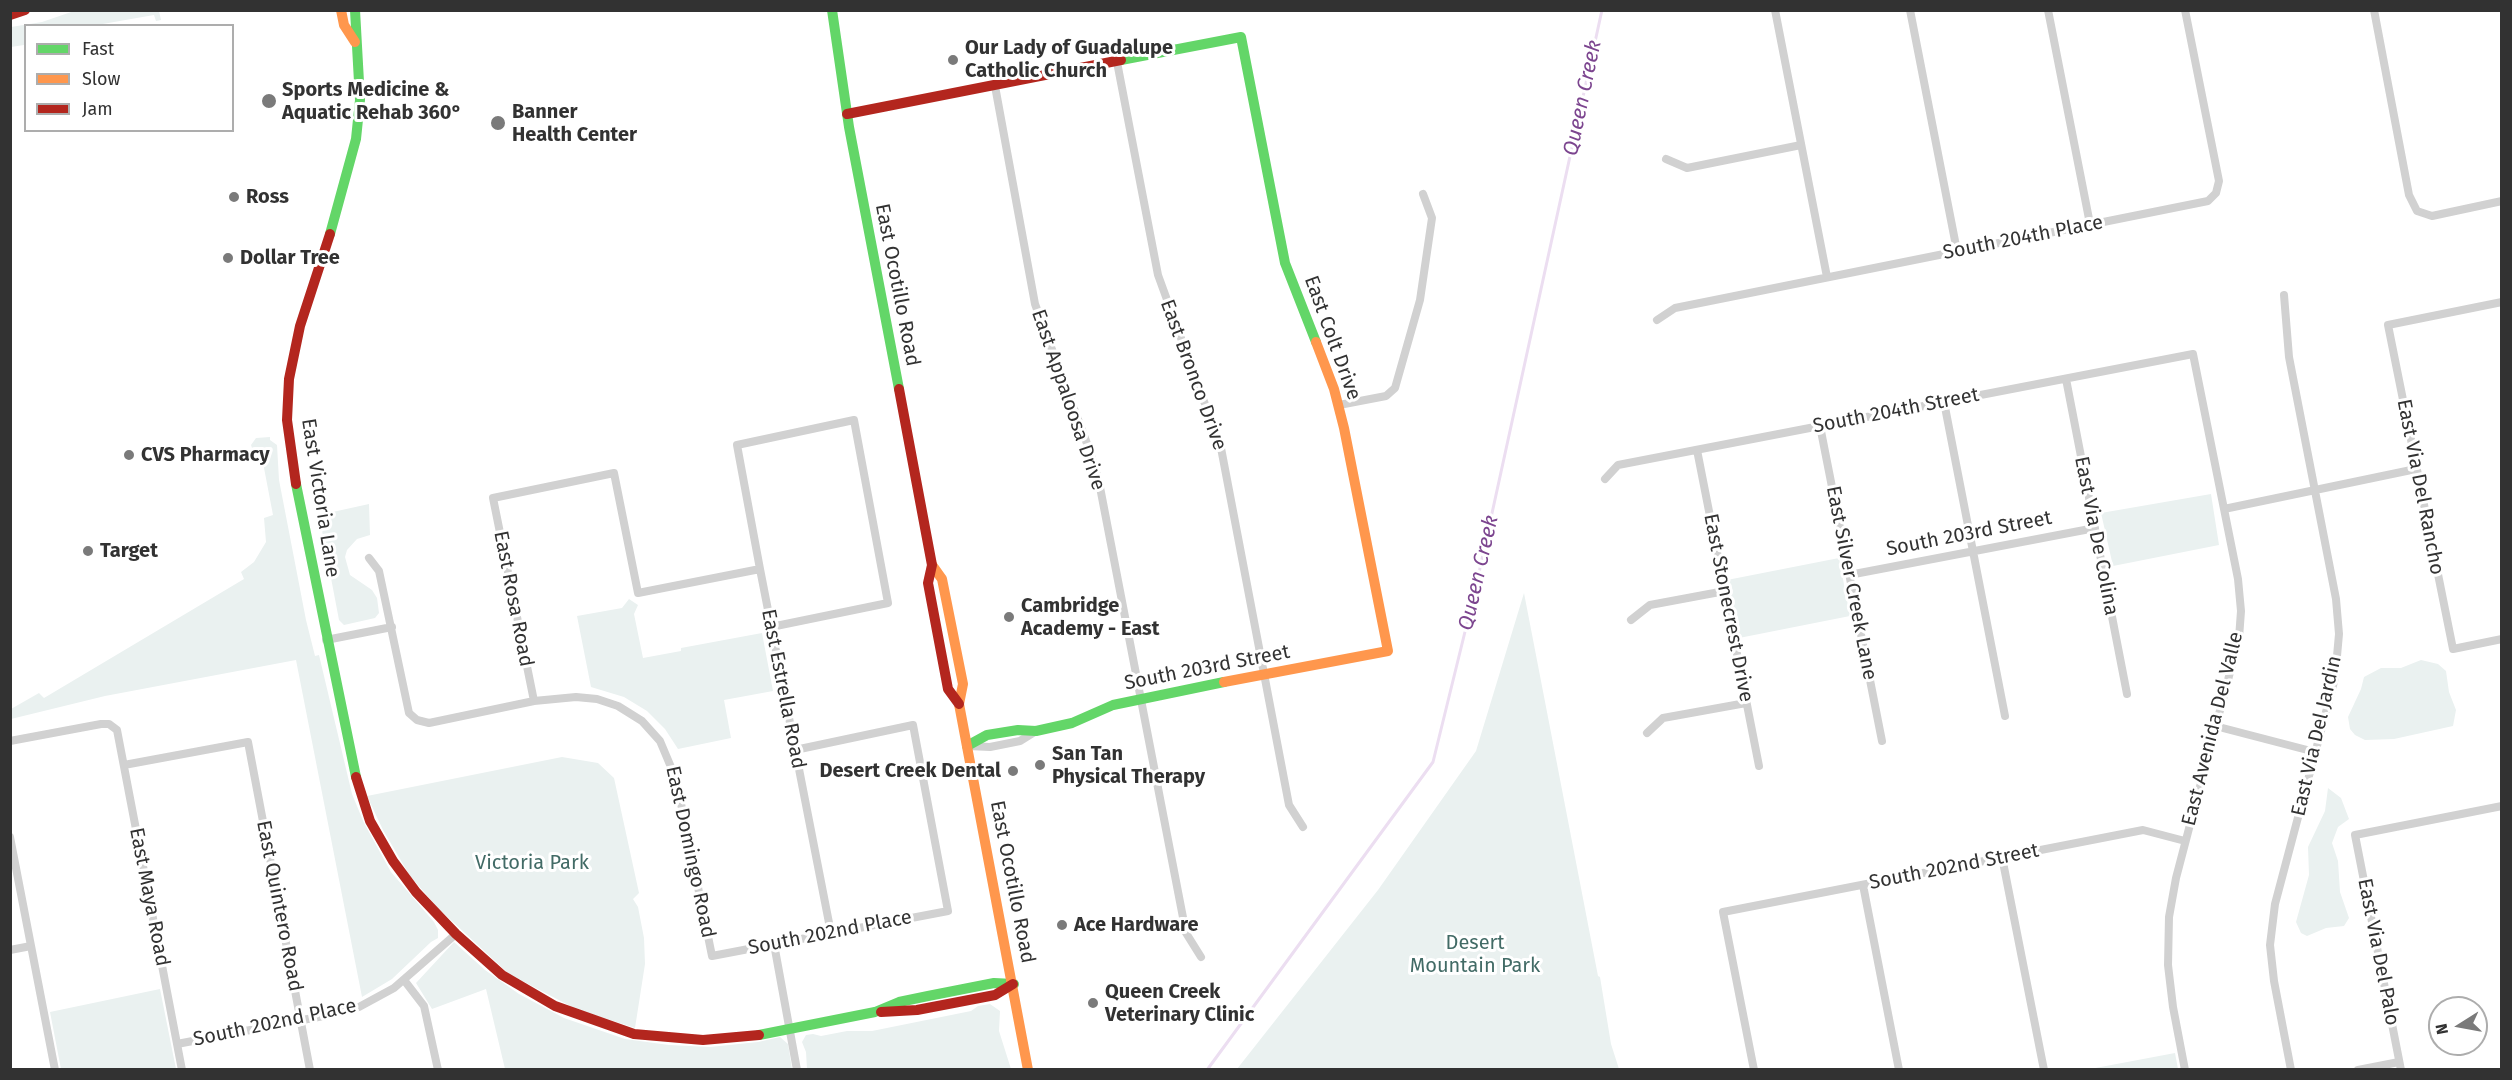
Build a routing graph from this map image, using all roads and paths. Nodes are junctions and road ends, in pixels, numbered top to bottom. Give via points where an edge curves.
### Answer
1 (25, 10) edge
2 (341, 10) edge
3 (355, 10) edge
4 (832, 10) edge
5 (1775, 10) edge
6 (1910, 10) edge
7 (2048, 10) edge
8 (2185, 10) edge
9 (2374, 10) edge
10 (10, 15) edge
11 (355, 42) junction
12 (1117, 62) junction
13 (995, 86) junction
14 (847, 114) junction
15 (1802, 145) junction
16 (1666, 159) dead end
17 (1424, 194) dead end
18 (2502, 201) edge
19 (2090, 224) junction
20 (1957, 251) junction
21 (1827, 277) junction
22 (2284, 295) dead end
23 (2502, 302) edge
24 (1657, 320) dead end
25 (2193, 354) joint
26 (2066, 379) junction
27 (1944, 402) junction
28 (1339, 405) junction
29 (1821, 426) junction
30 (1697, 450) junction
31 (2416, 469) junction
32 (1605, 479) dead end
33 (2315, 490) junction
34 (2224, 509) junction
35 (2095, 528) junction
36 (1972, 551) junction
37 (369, 558) dead end
38 (760, 569) junction
39 (1849, 575) junction
40 (1725, 591) junction
41 (1631, 620) dead end
42 (392, 627) junction
43 (771, 627) junction
44 (2502, 639) edge
45 (326, 640) junction
46 (1388, 651) joint
47 (1264, 675) junction
48 (2127, 694) dead end
49 (1141, 698) junction
50 (534, 701) junction
51 (1746, 703) junction
52 (2005, 716) dead end
53 (2216, 726) junction
54 (1647, 733) dead end
55 (10, 741) edge
56 (1882, 741) dead end
57 (967, 746) junction
58 (795, 750) junction
59 (2315, 752) junction
60 (124, 765) junction
61 (1758, 766) dead end
62 (2501, 806) edge
63 (2502, 816) edge
64 (1302, 827) dead end
65 (10, 837) edge
66 (2186, 840) junction
67 (2002, 857) junction
68 (1863, 885) junction
69 (831, 933) junction
70 (456, 934) junction
71 (774, 944) junction
72 (31, 946) junction
73 (10, 950) edge
74 (712, 956) joint
75 (1202, 957) dead end
76 (404, 980) junction
77 (1014, 984) junction
78 (301, 1020) junction
79 (791, 1029) junction
80 (177, 1044) junction
81 (2400, 1066) edge
82 (54, 1069) edge
83 (1029, 1069) edge
84 (182, 1070) edge
85 (310, 1070) edge
86 (438, 1070) edge
87 (797, 1070) edge
88 (1754, 1070) edge
89 (1899, 1070) edge
90 (2044, 1070) edge
91 (2185, 1070) edge
92 (2291, 1070) edge
93 (2358, 1070) edge

1 - 10 street
2 - 11 street, East Victoria Lane via 344,26
3 - 11 street, East Victoria Lane
4 - 14 street, East Ocotillo Road
5 - 15 street
6 - 20 street
7 - 19 street
8 - 19 street, South 204th Place via 2219,181 2216,193 2208,201
9 - 18 street via 2409,195 2417,211 2432,216
11 - 45 street, East Victoria Lane via 360,100 356,139 300,326 288,394 293,468
12 - 13 street
12 - 28 street, East Colt Drive via 1241,38 1286,262
12 - 47 street, East Bronco Drive via 1158,275 1221,448
13 - 14 street
13 - 49 street, East Appaloosa Drive via 1035,304 1099,482
14 - 57 street, East Ocotillo Road via 932,565 942,579 963,684 959,704
15 - 16 street via 1687,168
15 - 21 street
17 - 28 street via 1432,218 1420,300 1395,388 1386,396
19 - 20 street, South 204th Place
20 - 21 street, South 204th Place
21 - 24 street, South 204th Place via 1675,308
22 - 33 street, East Via Del Jardin via 2289,357
23 - 31 street, East Via Del Rancho via 2388,325
25 - 26 street, South 204th Street
25 - 34 street, East Avenida Del Valle
26 - 27 street, South 204th Street
26 - 35 street, East Via De Colina
27 - 29 street, South 204th Street
27 - 36 street
28 - 46 street, East Colt Drive
29 - 30 street, South 204th Street
29 - 39 street, East Silver Creek Lane
30 - 32 street, South 204th Street via 1618,465
30 - 40 street, East Stonecrest Drive
31 - 33 street
31 - 44 street, East Via Del Rancho via 2453,649
33 - 34 street
33 - 59 street, East Via Del Jardin via 2340,634 2335,678
34 - 53 street, East Avenida Del Valle via 2241,611 2239,638
35 - 36 street, South 203rd Street
35 - 48 street, East Via De Colina
36 - 39 street, South 203rd Street
36 - 52 street
37 - 42 street via 379,571
38 - 43 street, East Estrella Road
38 - 43 street, East Estrella Road via 737,445 854,420 888,603
38 - 50 street, East Rosa Road via 638,593 614,472 493,498
39 - 56 street, East Silver Creek Lane
40 - 41 street via 1650,605
40 - 51 street, East Stonecrest Drive
42 - 45 street
42 - 50 street, East Domingo Road via 409,713 417,720 429,723
43 - 58 street, East Estrella Road
45 - 70 street, East Victoria Lane via 351,763 370,821 405,878
46 - 47 street, South 203rd Street
47 - 49 street, South 203rd Street
47 - 64 street, East Bronco Drive via 1289,805
49 - 57 street, South 203rd Street via 1072,723 987,735
49 - 75 street, East Appaloosa Drive via 1186,933
50 - 74 street, East Domingo Road via 576,696 597,699 642,721 660,741 676,779
51 - 54 street via 1663,718
51 - 61 street, East Stonecrest Drive
53 - 59 street
53 - 66 street, East Avenida Del Valle
55 - 60 street, East Maya Road via 101,724 112,726 119,735
57 - 77 street, East Ocotillo Road
58 - 69 street, East Estrella Road
58 - 69 street, South 202nd Place via 913,725 948,910
59 - 92 street, East Via Del Jardin via 2276,904 2270,945
60 - 78 street, East Quintero Road via 248,742
60 - 80 street, East Maya Road
62 - 63 street
62 - 81 street, East Via Del Palo via 2355,835
65 - 72 street
66 - 67 street, South 202nd Street via 2143,830
66 - 91 street, East Avenida Del Valle via 2169,916 2168,965
67 - 68 street, South 202nd Street
67 - 90 street
68 - 88 street, South 202nd Street via 1723,912
68 - 89 street
69 - 71 street, South 202nd Place
70 - 76 street, South 202nd Place
70 - 79 street, East Victoria Lane via 502,975 531,993 581,1017 634,1034 703,1040
71 - 74 street, South 202nd Place
71 - 79 street
72 - 73 street
72 - 82 street
76 - 78 street, South 202nd Place via 359,1007
76 - 86 street via 424,1006
77 - 79 street, East Victoria Lane via 995,995
77 - 83 street, East Ocotillo Road
78 - 80 street, South 202nd Place
78 - 85 street, East Quintero Road
79 - 87 street
80 - 84 street, East Maya Road
81 - 93 street

